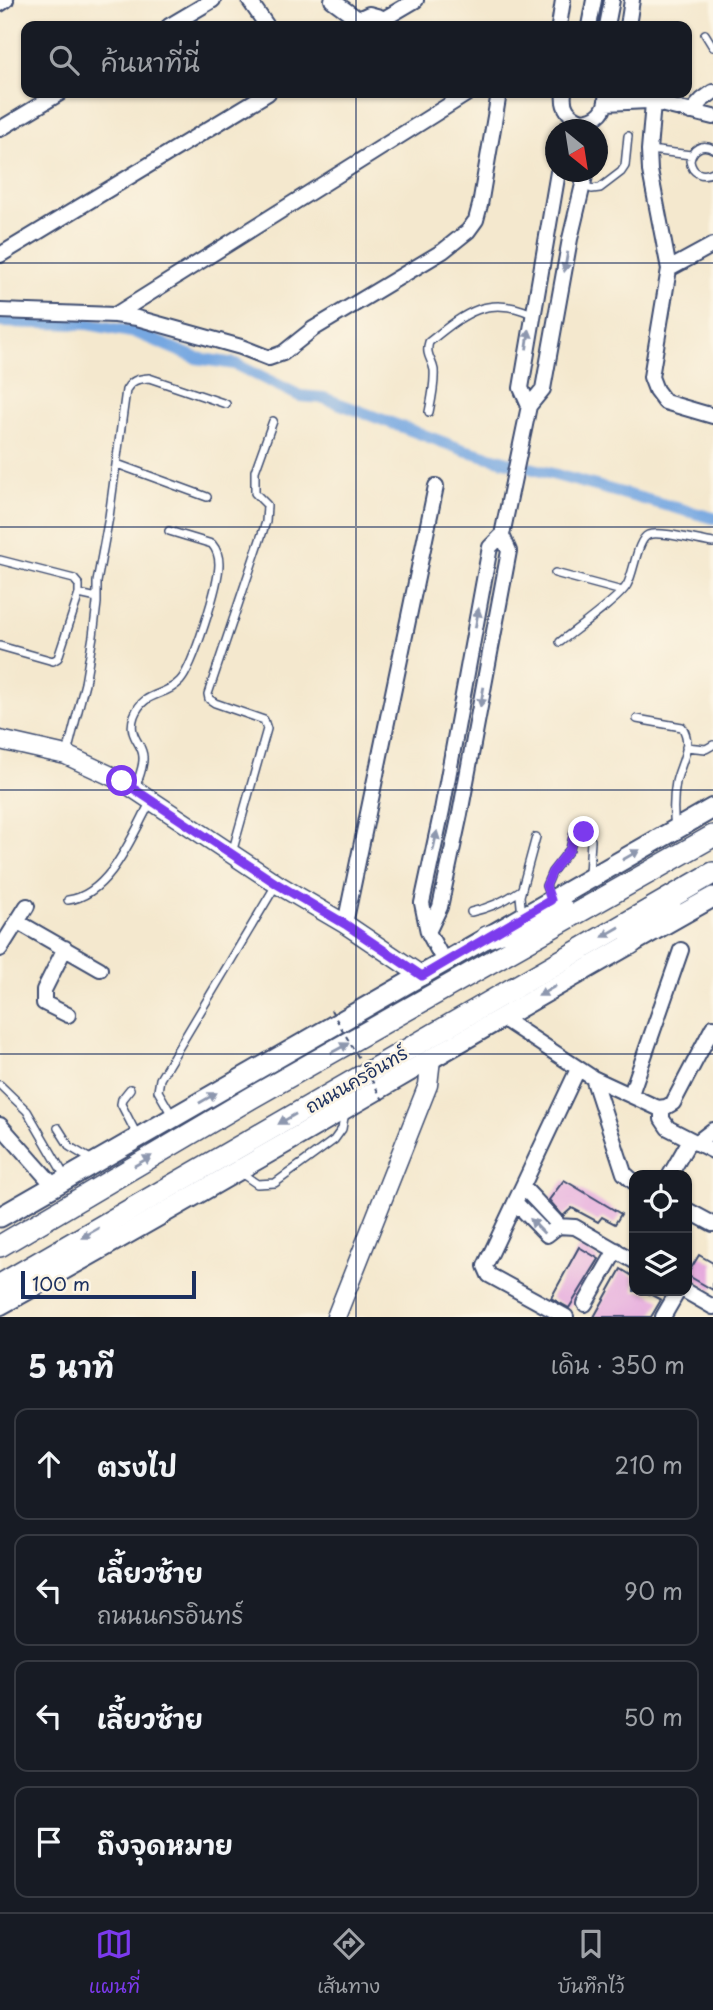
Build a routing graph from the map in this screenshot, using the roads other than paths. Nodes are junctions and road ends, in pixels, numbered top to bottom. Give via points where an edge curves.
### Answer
1 (6, 0) edge
2 (213, 0) edge
3 (249, 0) edge
4 (332, 0) edge
5 (416, 0) edge
6 (563, 0) edge
7 (594, 0) edge
8 (612, 0) edge
9 (632, 0) edge
10 (0, 4) edge
11 (177, 21) edge
12 (264, 21) edge
13 (355, 21) edge
14 (360, 21) edge
15 (381, 21) edge
16 (386, 21) edge
17 (560, 21) edge
18 (590, 21) edge
19 (608, 21) edge
20 (629, 21) edge
21 (705, 34) dead end
22 (713, 47) edge
23 (713, 92) edge
24 (52, 98) edge
25 (260, 98) edge
26 (460, 98) edge
27 (498, 98) edge
28 (562, 98) edge
29 (606, 98) edge
30 (649, 99) edge
31 (567, 112) junction
32 (691, 112) junction
33 (713, 117) edge
34 (566, 119) edge
35 (578, 119) edge
36 (598, 119) edge
37 (0, 129) edge
38 (628, 136) dead end
39 (713, 149) edge
40 (649, 150) junction
41 (691, 155) junction
42 (713, 172) edge
43 (557, 182) edge
44 (583, 182) edge
45 (587, 182) edge
46 (608, 182) edge
47 (608, 182) edge
48 (553, 212) junction
49 (576, 216) junction
50 (713, 245) edge
51 (0, 255) edge
52 (670, 269) junction
53 (0, 311) edge
54 (532, 314) junction
55 (115, 315) junction
56 (556, 318) junction
57 (226, 404) dead end
58 (529, 405) junction
59 (429, 412) dead end
60 (713, 416) edge
61 (273, 421) dead end
62 (117, 464) junction
63 (436, 486) dead end
64 (207, 496) dead end
65 (169, 531) dead end
66 (502, 535) junction
67 (713, 543) edge
68 (0, 560) edge
69 (555, 573) dead end
70 (622, 591) junction
71 (79, 594) junction
72 (97, 598) junction
73 (473, 642) junction
74 (560, 642) dead end
75 (0, 646) edge
76 (491, 646) junction
77 (637, 719) dead end
78 (0, 740) edge
79 (713, 745) edge
80 (686, 747) junction
81 (66, 755) junction
82 (135, 789) junction
83 (151, 800) junction
84 (713, 808) edge
85 (442, 810) junction
86 (460, 814) junction
87 (675, 830) junction
88 (713, 836) edge
89 (536, 837) dead end
90 (232, 854) junction
91 (429, 869) junction
92 (448, 873) junction
93 (713, 874) edge
94 (589, 879) junction
95 (277, 884) junction
96 (521, 890) junction
97 (616, 892) junction
98 (713, 897) edge
99 (68, 900) dead end
100 (551, 900) junction
101 (27, 906) dead end
102 (471, 912) dead end
103 (522, 917) junction
104 (18, 922) junction
105 (345, 924) junction
106 (428, 932) junction
107 (487, 937) junction
108 (630, 944) junction
109 (65, 948) junction
110 (0, 949) edge
111 (681, 950) dead end
112 (445, 963) junction
113 (100, 969) dead end
114 (422, 976) junction
115 (68, 1015) dead end
116 (502, 1018) junction
117 (713, 1027) edge
118 (431, 1059) junction
119 (578, 1069) junction
120 (593, 1078) junction
121 (0, 1085) edge
122 (130, 1089) dead end
123 (631, 1094) junction
124 (346, 1108) junction
125 (662, 1108) junction
126 (174, 1118) junction
127 (0, 1125) edge
128 (58, 1128) dead end
129 (713, 1130) edge
130 (138, 1138) junction
131 (693, 1141) junction
132 (713, 1152) edge
133 (96, 1161) junction
134 (673, 1170) edge
135 (239, 1171) junction
136 (629, 1178) edge
137 (60, 1182) junction
138 (523, 1187) junction
139 (516, 1202) junction
140 (692, 1213) edge
141 (0, 1217) edge
142 (713, 1224) edge
143 (557, 1226) junction
144 (0, 1245) edge
145 (616, 1250) junction
146 (629, 1258) edge
147 (0, 1286) edge
148 (692, 1295) edge
149 (675, 1296) edge
150 (585, 1304) dead end
151 (0, 1305) edge
152 (713, 1307) edge
153 (336, 1317) edge
154 (566, 1317) edge
155 (663, 1317) edge

1 - 10 street
2 - 11 street
3 - 12 street
4 - 13 street
5 - 16 street
6 - 17 street
7 - 18 street
8 - 19 street
9 - 20 street
14 - 15 street via 369,14
21 - 22 lane
23 - 32 street
24 - 37 street
25 - 51 street
26 - 55 street
27 - 55 street via 480,205 468,231 443,251 313,329 283,353 270,358
28 - 31 street
29 - 30 street
29 - 36 street
30 - 32 street
30 - 40 street
31 - 34 street
31 - 35 street
32 - 33 street
38 - 46 lane via 625,166
39 - 41 lane via 698,147
40 - 41 lane
40 - 52 street
41 - 42 lane via 694,171
43 - 48 street
44 - 49 street
45 - 47 lane via 592,189
48 - 49 street
48 - 54 street
49 -> 56 street
50 - 52 street
52 - 60 street via 651,377 665,402
53 - 55 street
54 - 56 street
58 -> 54 street via 521,387
54 - 59 lane via 516,307 485,306 429,342 434,387
56 - 58 street via 543,389
57 - 62 lane via 149,378 137,379 126,390
58 - 66 street
61 - 90 lane via 255,471 256,493 267,505 266,522 208,694 215,703 264,720 267,730
62 - 64 lane
62 - 72 lane
63 - 105 street
65 - 82 lane via 212,544 219,556 218,579 181,680 150,695 135,714 133,732 144,756
73 -> 66 street via 490,547
66 - 76 street via 509,551
67 - 70 lane via 649,534 640,543
68 - 71 lane via 74,579
69 - 70 lane
70 - 74 lane
71 - 72 lane
71 - 75 lane via 58,658 48,661
72 - 81 lane via 85,683
73 - 76 street
73 - 85 street
76 -> 86 street
77 - 80 lane via 682,727
78 - 81 street
79 - 80 lane
80 - 87 lane via 672,809
81 - 82 street
82 - 83 street
83 - 90 street
83 - 99 lane via 105,879 85,896
84 - 87 main road
85 - 86 street
91 -> 85 street
86 - 92 street
94 -> 87 main road
88 - 97 main road, ถนนนครอินทร์
89 - 96 lane
90 - 95 street
91 - 92 street
91 - 106 street via 422,903
92 - 106 street
93 - 108 main road
93 -> 147 main road, ถนนนครอินทร์
94 - 100 main road
94 - 100 lane via 591,840 579,831 546,886
95 - 105 street
95 - 126 lane via 160,1079 158,1091
96 - 102 lane via 487,909
96 - 103 lane
97 - 107 main road
144 -> 97 main road, ถนนนครอินทร์
98 - 108 main road, ถนนนครอินทร์
100 - 103 main road
101 - 104 street
103 - 107 main road
104 - 109 street
104 - 110 street
105 - 114 street
106 - 112 street
107 - 112 main road
108 -> 116 main road, ถนนนครอินทร์
109 - 113 street
109 - 115 street via 43,996 44,1003
111 - 123 street
112 - 114 main road
126 -> 114 main road
116 - 118 main road, ถนนนครอินทร์
116 - 119 street
117 - 125 street via 673,1103
118 - 124 main road, ถนนนครอินทร์
118 - 153 street via 428,1085
119 - 120 street
119 - 138 street
120 - 123 street
120 - 136 street
121 - 137 lane via 27,1111
122 - 130 lane via 121,1104
123 - 125 street
124 - 135 main road, ถนนนครอินทร์
124 - 135 lane via 342,1129 334,1140 275,1183 257,1184
125 - 131 street via 666,1126
126 - 130 main road
127 - 137 street
128 - 133 lane via 69,1147
129 - 131 street
130 - 133 main road
131 - 132 street
131 - 134 street
133 - 137 main road
135 - 151 main road, ถนนนครอินทร์
137 - 141 main road
138 - 139 street
138 - 143 street
143 -> 139 street via 547,1235
139 - 154 street via 486,1270
140 - 142 street
143 - 145 street via 575,1227
145 - 146 street
145 - 150 street
148 - 152 street
149 - 155 street

